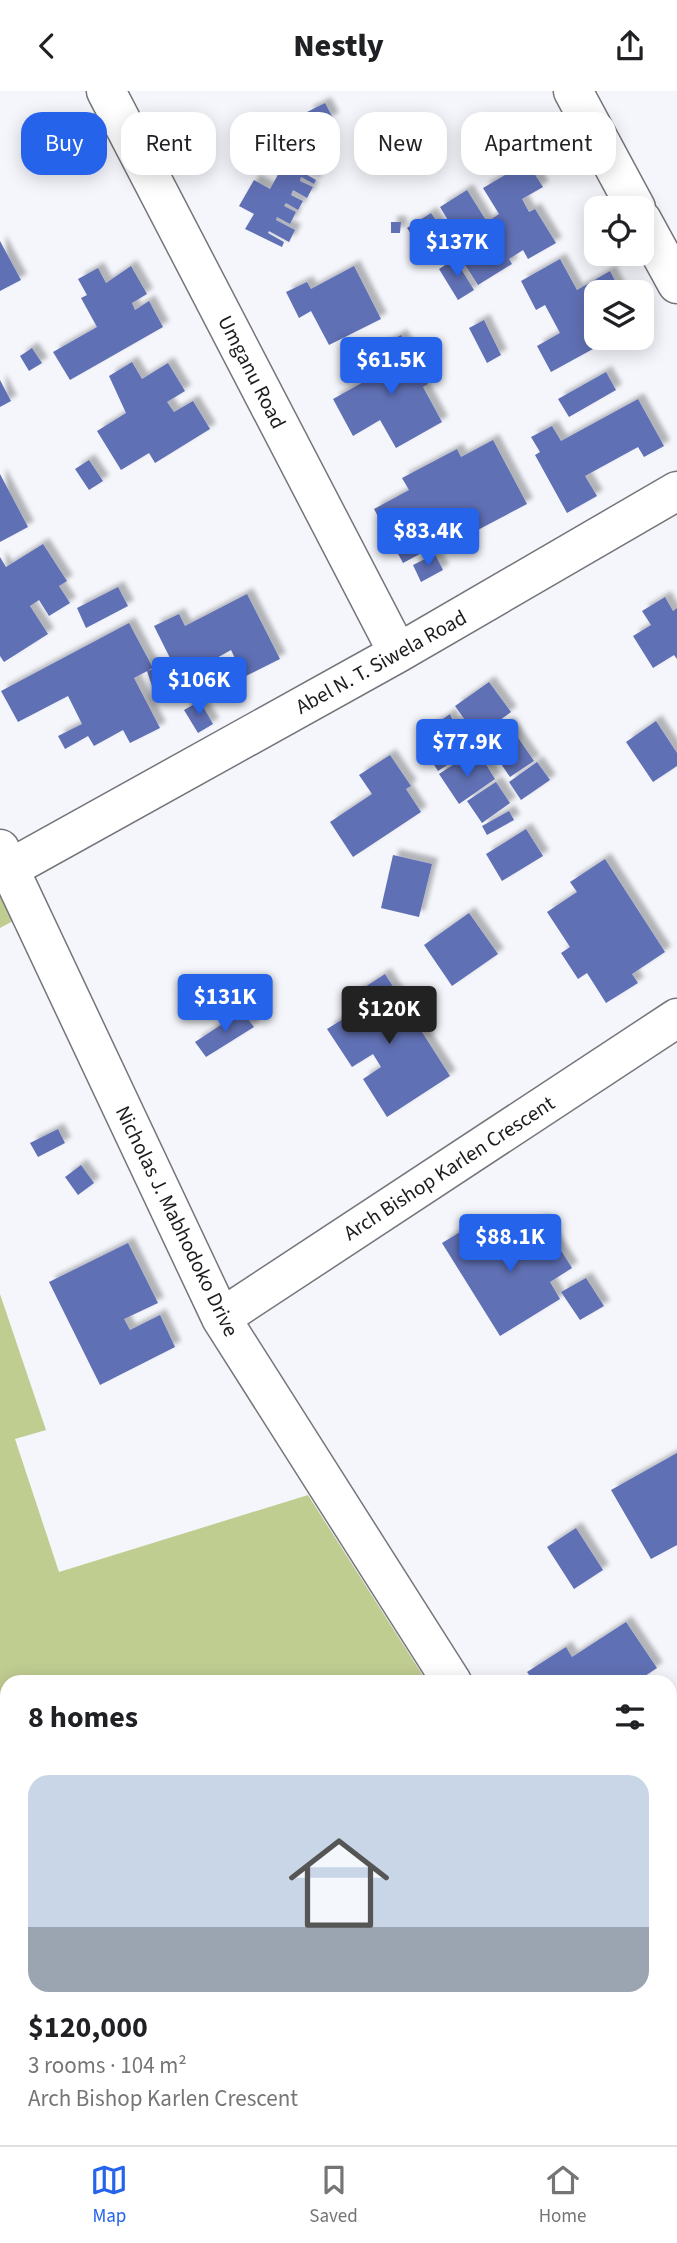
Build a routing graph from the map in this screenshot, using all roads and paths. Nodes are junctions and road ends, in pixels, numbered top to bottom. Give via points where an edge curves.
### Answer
1 (106, 91) edge
2 (573, 91) edge
3 (630, 196) edge
4 (654, 242) edge
5 (677, 284) edge
6 (677, 491) edge
7 (398, 653) junction
8 (5, 859) edge
9 (677, 1018) edge
10 (221, 1318) junction
11 (448, 1675) edge

1 - 7 street, Umganu Road
2 - 3 street
4 - 5 street
6 - 7 street, Abel N. T. Siwela Road
7 - 8 street, Abel N. T. Siwela Road
8 - 10 street, Nicholas J. Mabhodoko Drive
9 - 10 street, Arch Bishop Karlen Crescent
10 - 11 street, Nicholas J. Mabhodoko Drive

